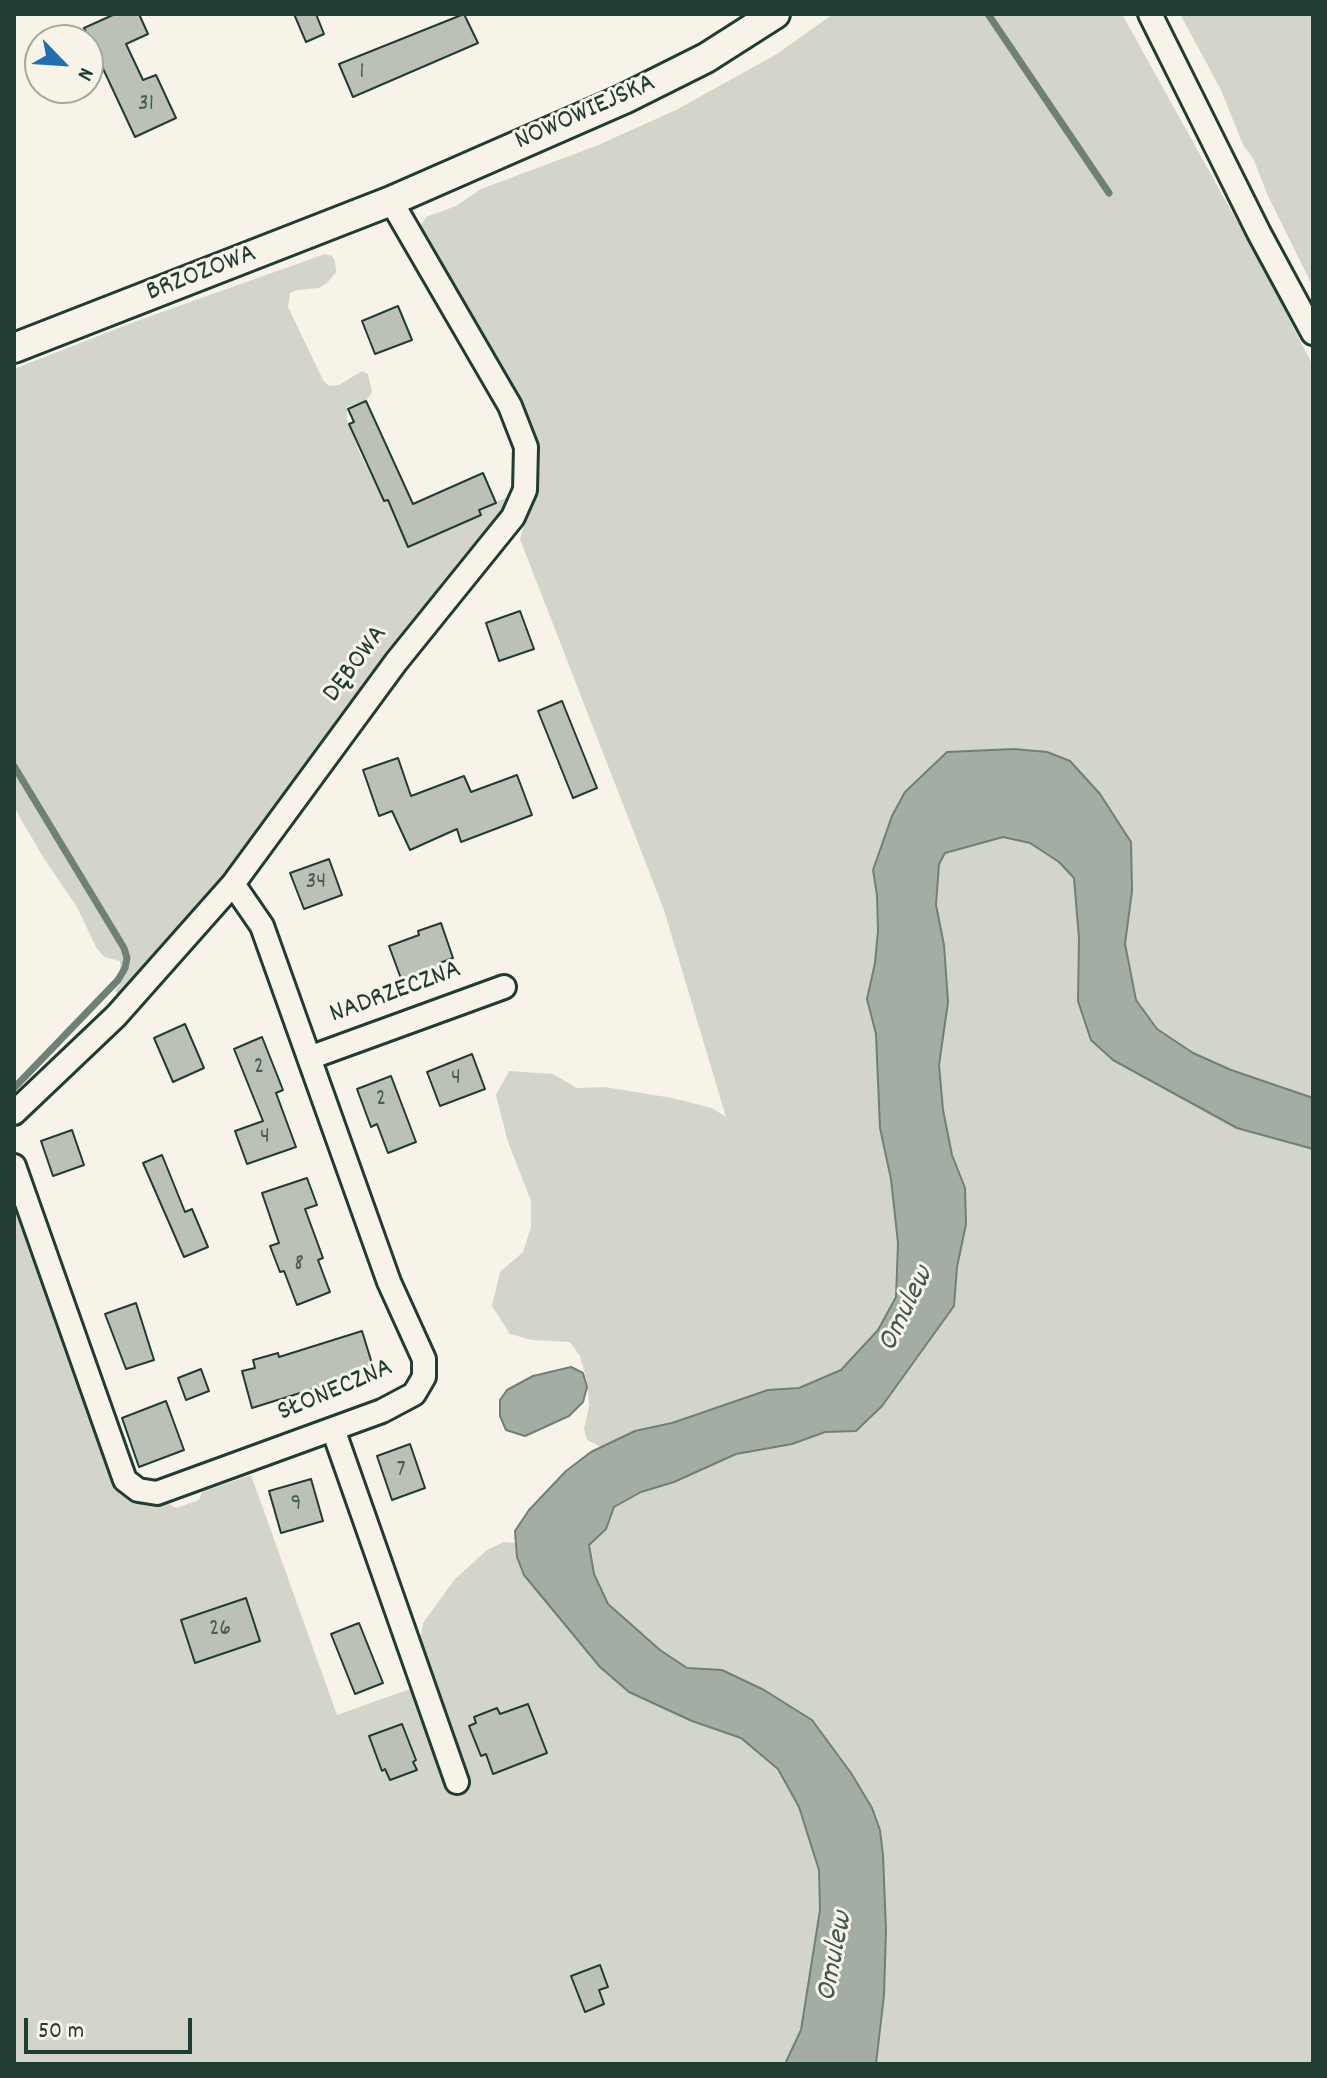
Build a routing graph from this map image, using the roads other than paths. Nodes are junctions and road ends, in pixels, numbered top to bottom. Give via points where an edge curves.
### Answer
1 (775, 14) edge
2 (1150, 14) edge
3 (391, 201) junction
4 (1313, 333) edge
5 (14, 348) edge
6 (233, 884) junction
7 (504, 987) dead end
8 (309, 1058) junction
9 (14, 1113) edge
10 (14, 1166) edge
11 (333, 1429) junction
12 (457, 1782) dead end

1 - 3 main road, NOWOWIEJSKA via 706,58 624,99
2 - 4 street
3 - 5 main road, BRZOZOWA
3 - 6 street, DĘBOWA via 510,406 526,447 525,490 513,517 396,662
6 - 8 street, SŁONECZNA via 262,926
6 - 9 street, DĘBOWA via 116,1016
7 - 8 street, NADRZECZNA
8 - 11 street, SŁONECZNA via 389,1282 424,1359 424,1377 414,1394
10 - 11 street, SŁONECZNA via 131,1485 157,1493
11 - 12 street

